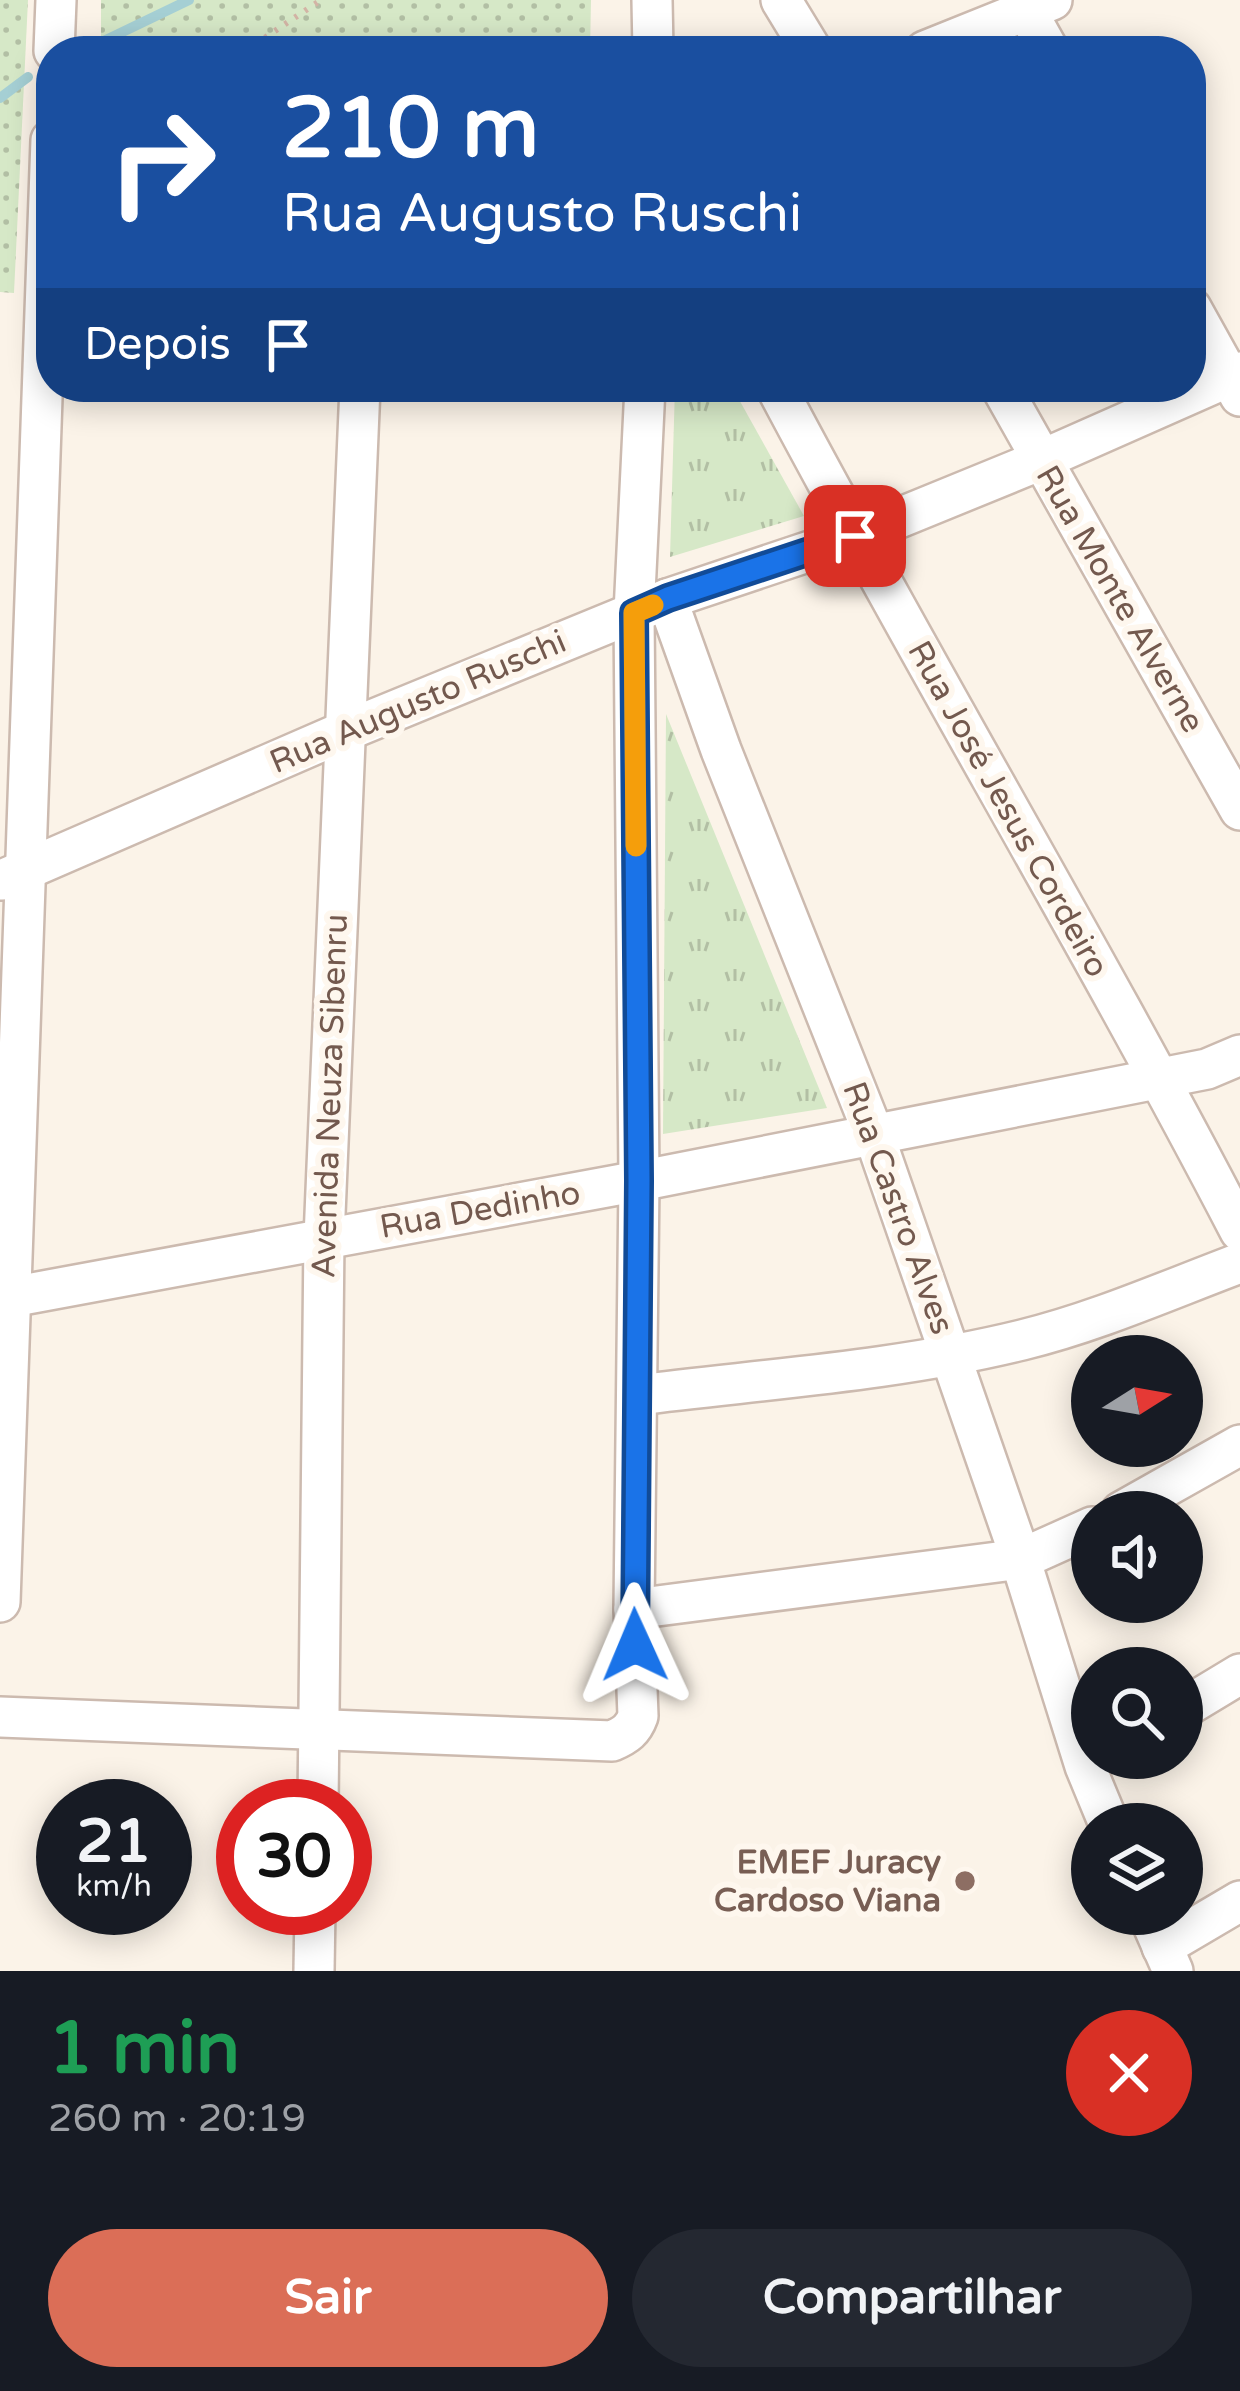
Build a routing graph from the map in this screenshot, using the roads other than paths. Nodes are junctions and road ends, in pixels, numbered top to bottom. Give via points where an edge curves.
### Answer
1 (56, 0) edge
2 (652, 0) edge
3 (781, 0) edge
4 (1039, 5) edge
5 (55, 36) edge
6 (653, 36) edge
7 (803, 36) edge
8 (962, 36) edge
9 (1046, 36) edge
10 (1206, 332) edge
11 (1236, 381) edge
12 (1206, 393) edge
13 (37, 402) edge
14 (359, 402) edge
15 (645, 402) edge
16 (784, 402) edge
17 (1009, 402) edge
18 (1184, 402) edge
19 (1041, 460) junction
20 (855, 536) junction
21 (651, 606) junction
22 (343, 732) junction
23 (1240, 810) edge
24 (12, 875) edge
25 (1240, 1055) edge
26 (1160, 1078) junction
27 (874, 1135) junction
28 (639, 1181) junction
29 (1240, 1231) edge
30 (324, 1238) junction
31 (1240, 1263) edge
32 (5, 1298) edge
33 (951, 1356) junction
34 (637, 1395) junction
35 (1240, 1445) edge
36 (1158, 1491) edge
37 (1071, 1536) edge
38 (1021, 1559) junction
39 (0, 1602) edge
40 (634, 1609) junction
41 (1240, 1674) edge
42 (1203, 1696) edge
43 (1071, 1702) edge
44 (0, 1717) edge
45 (320, 1731) junction
46 (319, 1779) edge
47 (1240, 1901) edge
48 (315, 1935) edge
49 (1161, 1944) edge
50 (314, 1971) edge

1 - 5 street
2 - 6 street
3 - 7 street
4 - 8 street
4 - 9 street
10 - 11 street
11 - 12 street, Rua Augusto Ruschi
13 - 24 street
14 - 22 street, Avenida Neuza Sibenru
15 - 21 street
16 - 20 street, Rua José Jesus Cordeiro
17 - 19 street, Rua Monte Alverne
18 - 19 street, Rua Augusto Ruschi
19 - 20 street, Rua Augusto Ruschi
19 - 23 street, Rua Monte Alverne
20 - 21 street, Rua Augusto Ruschi
20 - 26 street, Rua José Jesus Cordeiro
21 - 22 street, Rua Augusto Ruschi
21 - 27 street, Rua Castro Alves via 721,750
21 - 28 street
22 - 24 street, Rua Augusto Ruschi
22 - 30 street, Avenida Neuza Sibenru
24 - 32 street
25 - 26 street, Rua Dedinho
26 - 27 street, Rua Dedinho
26 - 29 street, Rua José Jesus Cordeiro
27 - 28 street, Rua Dedinho
27 - 33 street, Rua Castro Alves
28 - 30 street, Rua Dedinho
28 - 34 street
30 - 32 street, Rua Dedinho
30 - 45 street, Avenida Neuza Sibenru
31 - 33 street via 1081,1323
32 - 39 street
33 - 34 street
33 - 38 street, Rua Castro Alves
34 - 40 street
35 - 36 street
37 - 38 street
38 - 40 street
38 - 43 street, Rua Castro Alves
40 - 45 street via 638,1716 612,1741
41 - 42 street
44 - 45 street
45 - 46 street, Avenida Neuza Sibenru
47 - 49 street
48 - 50 street

